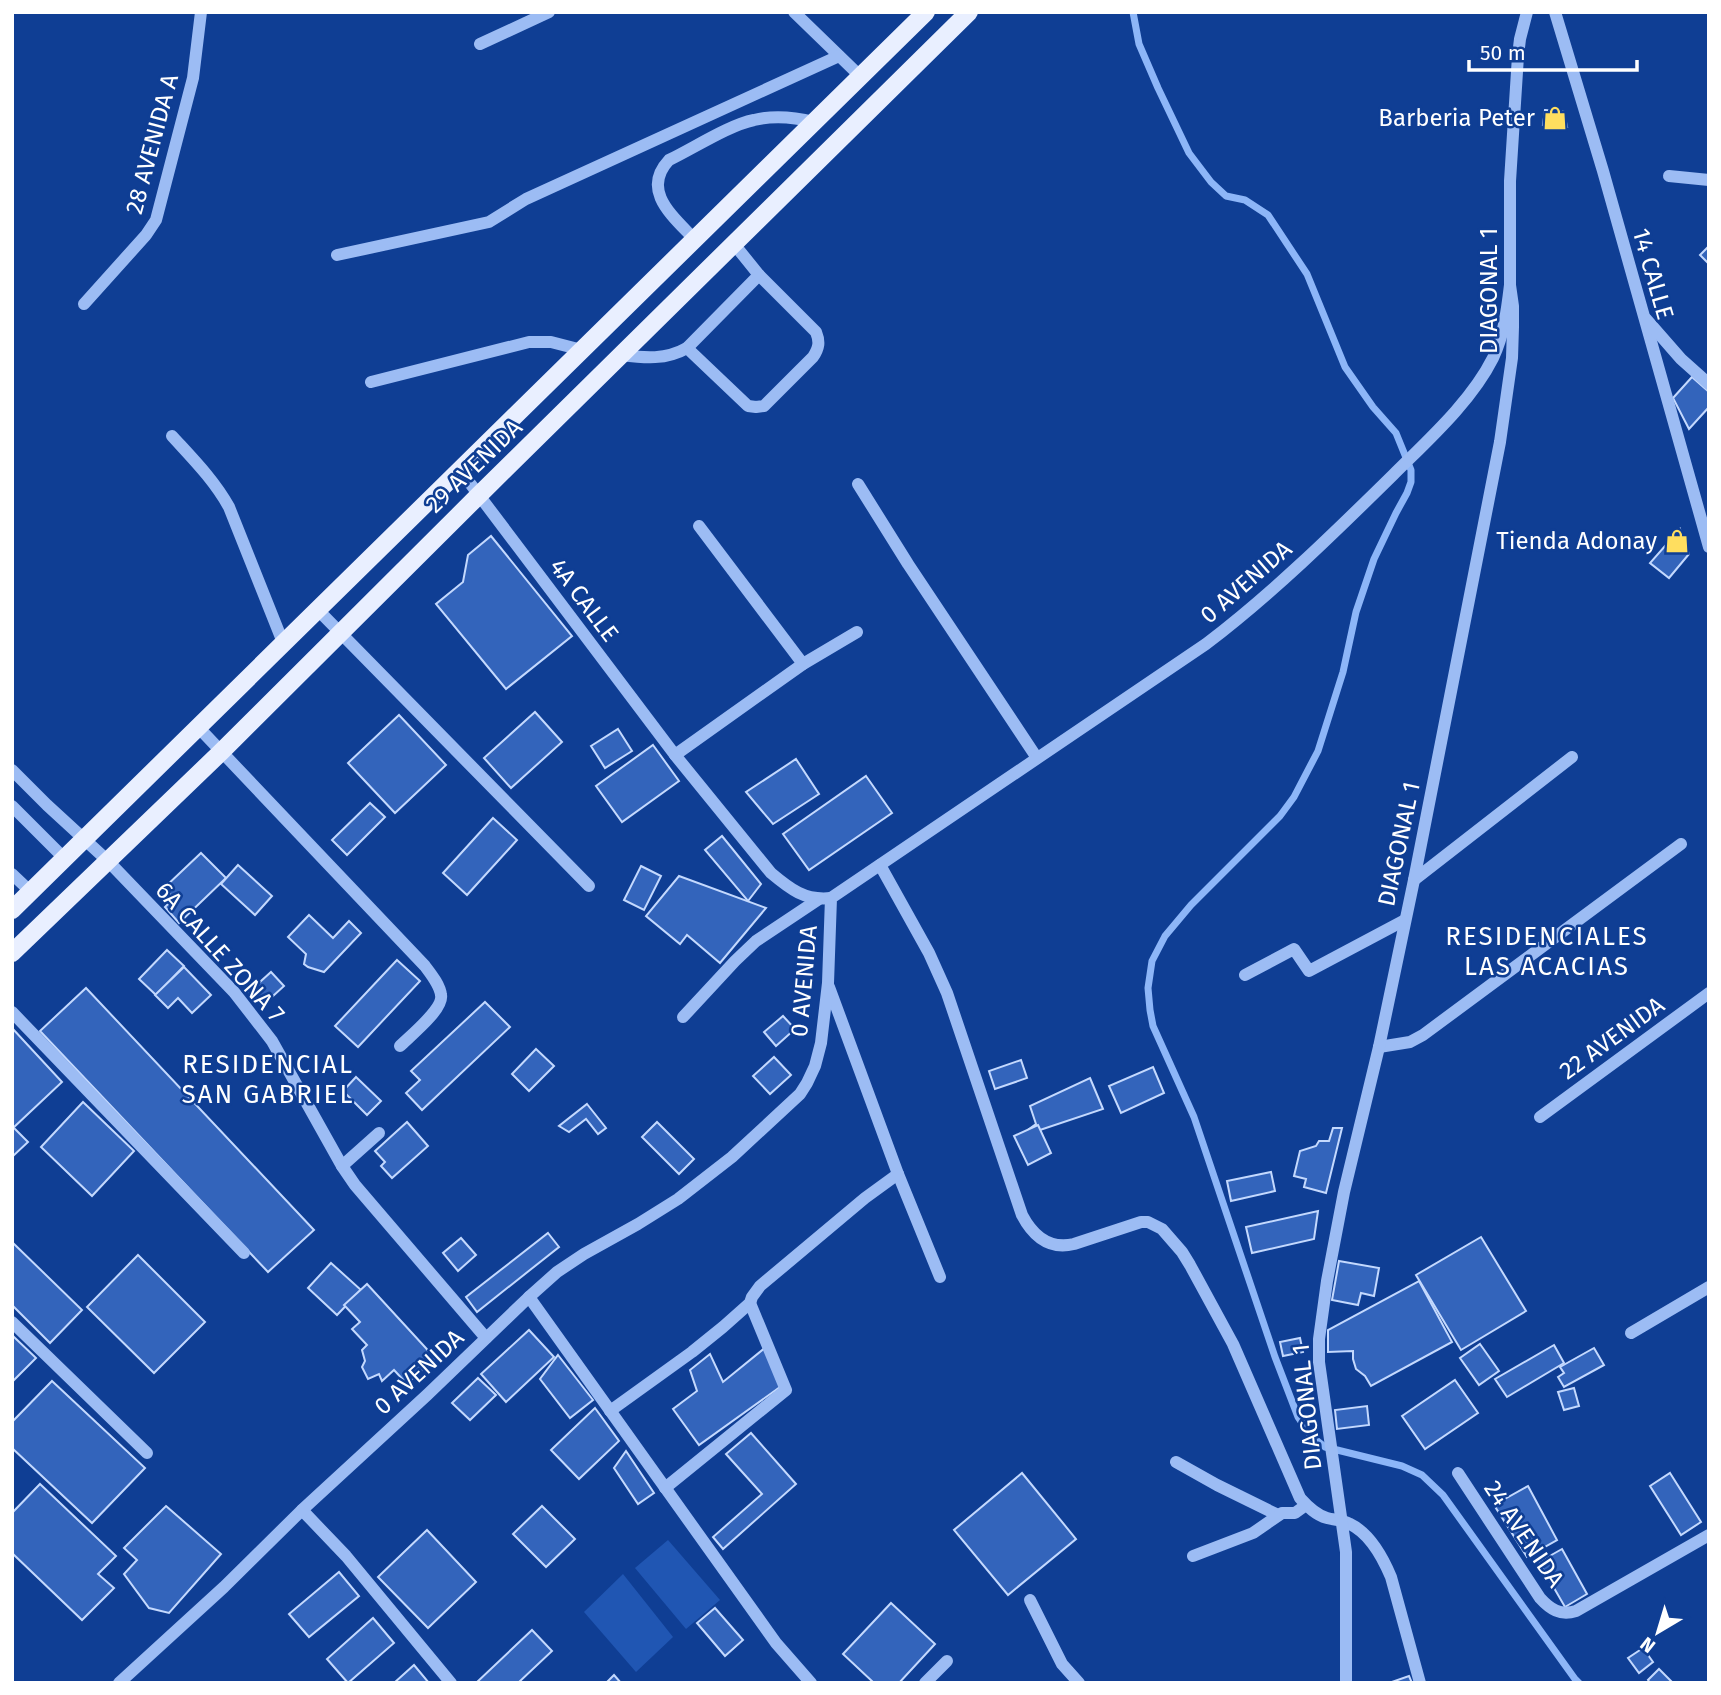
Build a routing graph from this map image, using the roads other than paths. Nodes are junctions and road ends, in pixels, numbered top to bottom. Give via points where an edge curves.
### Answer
1 (201, 12) edge
2 (549, 12) edge
3 (794, 12) edge
4 (926, 12) edge
5 (969, 12) edge
6 (1527, 12) edge
7 (1555, 12) edge
8 (480, 44) dead end
9 (839, 56) junction
10 (860, 76) junction
11 (814, 122) junction
12 (1669, 176) dead end
13 (1709, 180) edge
14 (695, 240) junction
15 (734, 244) junction
16 (337, 255) dead end
17 (759, 275) junction
18 (1510, 285) junction
19 (84, 303) dead end
20 (1643, 316) junction
21 (687, 348) junction
22 (582, 350) junction
23 (621, 355) junction
24 (371, 382) dead end
25 (1709, 384) edge
26 (172, 436) dead end
27 (460, 470) junction
28 (858, 484) dead end
29 (479, 495) junction
30 (699, 526) dead end
31 (1709, 547) edge
32 (319, 611) junction
33 (857, 632) dead end
34 (340, 633) junction
35 (284, 645) junction
36 (803, 664) junction
37 (199, 728) junction
38 (222, 752) junction
39 (675, 755) junction
40 (1572, 757) dead end
41 (1037, 758) junction
42 (12, 770) edge
43 (12, 806) edge
44 (85, 840) junction
45 (1681, 844) dead end
46 (65, 859) junction
47 (108, 861) junction
48 (880, 865) junction
49 (12, 874) edge
50 (1414, 880) junction
51 (589, 886) dead end
52 (30, 892) junction
53 (825, 899) junction
54 (12, 910) edge
55 (1405, 920) junction
56 (12, 953) edge
57 (1245, 975) dead end
58 (828, 983) junction
59 (1709, 993) edge
60 (12, 1012) edge
61 (683, 1017) dead end
62 (400, 1046) dead end
63 (1379, 1047) junction
64 (1540, 1117) dead end
65 (379, 1133) dead end
66 (342, 1166) junction
67 (898, 1174) junction
68 (244, 1254) dead end
69 (940, 1276) dead end
70 (1709, 1287) edge
71 (529, 1297) junction
72 (750, 1303) junction
73 (12, 1322) edge
74 (1631, 1333) dead end
75 (486, 1338) junction
76 (610, 1410) junction
77 (147, 1453) dead end
78 (1176, 1462) dead end
79 (1458, 1473) dead end
80 (665, 1488) junction
81 (1306, 1506) junction
82 (302, 1510) junction
83 (1278, 1515) junction
84 (1342, 1521) junction
85 (1709, 1535) edge
86 (1193, 1556) dead end
87 (1030, 1600) dead end
88 (947, 1661) dead end
89 (119, 1683) edge
90 (451, 1683) edge
91 (811, 1683) edge
92 (925, 1683) edge
93 (1079, 1683) edge
94 (1346, 1683) edge
95 (1420, 1683) edge

1 - 19 street, 28 AVENIDA A via 193,78 156,220
2 - 8 street
3 - 9 street
4 - 10 main road, 29 AVENIDA
5 - 15 main road, 29 AVENIDA
6 - 18 street, DIAGONAL 1 via 1518,56 1510,181
7 - 20 street, 14 CALLE
9 - 10 street
9 - 16 street via 526,199 489,222
10 - 11 main road, 29 AVENIDA
11 - 14 main road, 29 AVENIDA
11 - 14 street via 793,117 756,119 669,160 658,178 660,199
12 - 13 street
14 - 22 main road, 29 AVENIDA
15 - 17 street
15 - 23 main road, 29 AVENIDA
17 - 21 street
17 - 21 street via 816,332 819,341 813,357 764,406 756,407 748,406
18 - 41 street, 0 AVENIDA via 1493,358 1441,428 1232,624
18 - 50 street, DIAGONAL 1 via 1512,358 1500,442
20 - 25 street
20 - 31 street, 14 CALLE
21 - 23 street via 663,358
22 - 24 street via 529,342
22 - 27 main road, 29 AVENIDA
23 - 29 main road, 29 AVENIDA
26 - 35 street via 212,480 229,507
27 - 29 street, 4A CALLE
27 - 32 main road, 29 AVENIDA
28 - 41 street
29 - 34 main road, 29 AVENIDA
29 - 39 street, 4A CALLE
30 - 36 street
32 - 34 street
32 - 35 main road, 29 AVENIDA
33 - 36 street
34 - 38 main road, 29 AVENIDA
34 - 51 street
35 - 37 main road, 29 AVENIDA
36 - 39 street
37 - 38 street
37 - 44 main road, 29 AVENIDA
38 - 47 main road, 29 AVENIDA
38 - 62 street via 435,981 442,996 440,1004
39 - 53 street, 4A CALLE via 771,873 802,895
40 - 50 street
41 - 48 street, 0 AVENIDA
42 - 44 street, 6A CALLE ZONA 7
43 - 46 street
44 - 46 main road, 29 AVENIDA
44 - 47 street, 6A CALLE ZONA 7
45 - 63 street via 1423,1035
46 - 52 main road, 29 AVENIDA
47 - 56 main road, 29 AVENIDA
47 - 66 street, 6A CALLE ZONA 7 via 234,992 272,1041
48 - 53 street, 0 AVENIDA
48 - 81 street via 947,993 1028,1226 1045,1242 1065,1246 1141,1222 1155,1224 1173,1240 1233,1344
49 - 52 street
50 - 55 street, DIAGONAL 1
52 - 54 main road, 29 AVENIDA
53 - 58 street, 0 AVENIDA
53 - 61 street via 757,941
55 - 57 street via 1309,971 1294,949
55 - 63 street, DIAGONAL 1
58 - 67 street
58 - 71 street, 0 AVENIDA via 821,1043 800,1094 678,1199 584,1254
59 - 64 street, 22 AVENIDA
60 - 68 street
63 - 84 street, DIAGONAL 1 via 1326,1281 1318,1349
65 - 66 street
66 - 75 street, 6A CALLE ZONA 7
67 - 69 street
67 - 72 street via 760,1286
70 - 74 street
71 - 75 street, 0 AVENIDA
71 - 76 street
72 - 76 street via 692,1352
72 - 80 street via 786,1390
73 - 77 street
75 - 82 street, 0 AVENIDA
76 - 80 street
78 - 83 street
79 - 85 street, 24 AVENIDA via 1540,1598 1563,1613 1576,1611
80 - 91 street via 776,1643
81 - 83 street
81 - 84 street
82 - 89 street, 0 AVENIDA
82 - 90 street
83 - 86 street via 1252,1533
84 - 94 street, DIAGONAL 1
84 - 95 street via 1357,1528 1386,1564
87 - 93 street via 1062,1664
88 - 92 street

